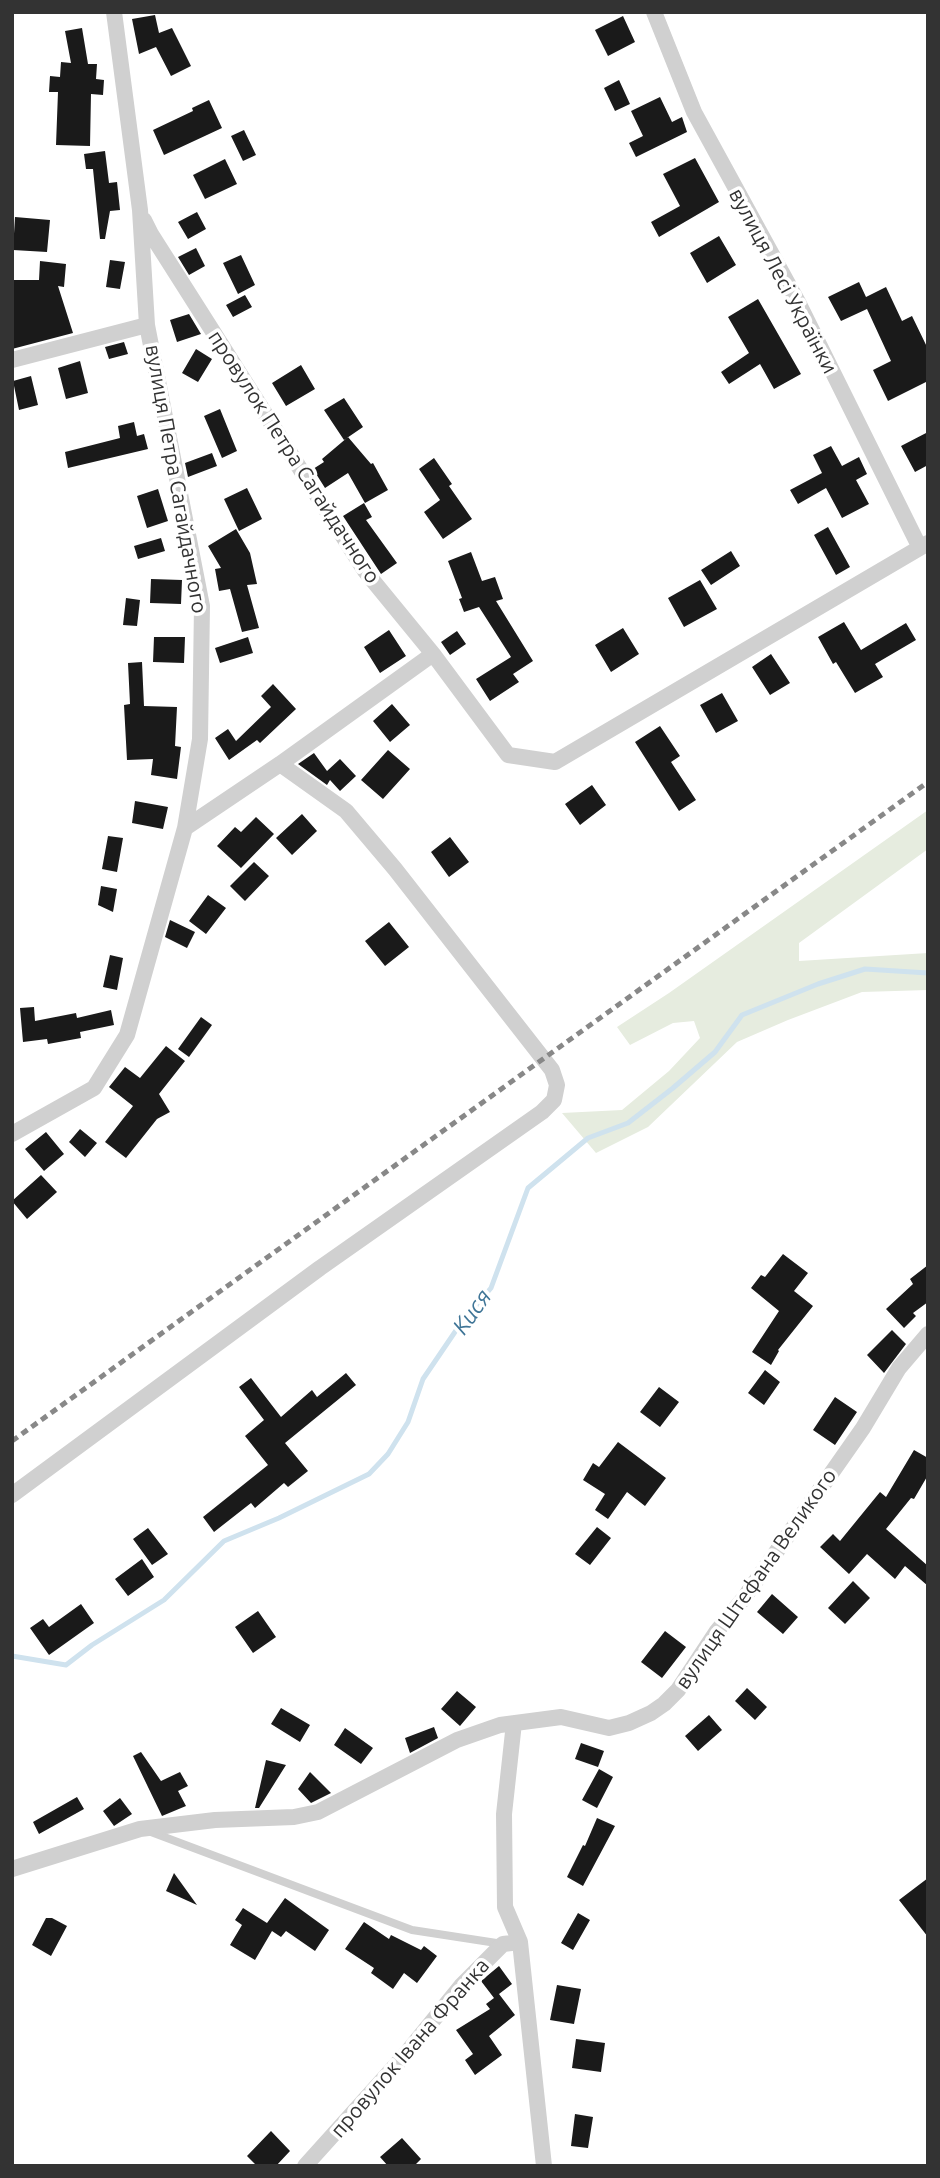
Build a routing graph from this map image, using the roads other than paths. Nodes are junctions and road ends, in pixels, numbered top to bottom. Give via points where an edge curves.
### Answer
1 (114, 12) edge
2 (654, 12) edge
3 (140, 210) junction
4 (147, 325) junction
5 (12, 360) edge
6 (923, 545) edge
7 (432, 654) junction
8 (280, 764) junction
9 (185, 828) junction
10 (12, 1134) edge
11 (928, 1335) edge
12 (12, 1494) edge
13 (514, 1723) junction
14 (140, 1829) junction
15 (12, 1869) edge
16 (520, 1942) junction
17 (503, 1944) junction
18 (305, 2166) edge
19 (544, 2166) edge

1 - 3 street, вулиця Петра Сагайдачного
2 - 6 street, вулиця Лесі Українки via 694,113
3 - 4 street, вулиця Петра Сагайдачного
3 - 7 street, провулок Петра Сагайдачного via 365,571
4 - 5 street
4 - 9 street, вулиця Петра Сагайдачного via 202,606 200,739
6 - 7 street, провулок Петра Сагайдачного via 555,762 508,755
7 - 8 street
8 - 9 street
8 - 12 street via 346,811 395,869 552,1070 557,1085 554,1100
9 - 10 street, вулиця Петра Сагайдачного via 127,1035 94,1088
11 - 13 street, вулиця Штефана Великого via 899,1368 870,1418 672,1697 651,1713 618,1727 561,1717
13 - 14 street, вулиця Штефана Великого via 471,1733 318,1812
13 - 16 street via 503,1861 505,1907
14 - 15 street, вулиця Штефана Великого
14 - 17 lane via 412,1930
16 - 17 street, провулок Івана Франка
16 - 19 street
17 - 18 street, провулок Івана Франка

